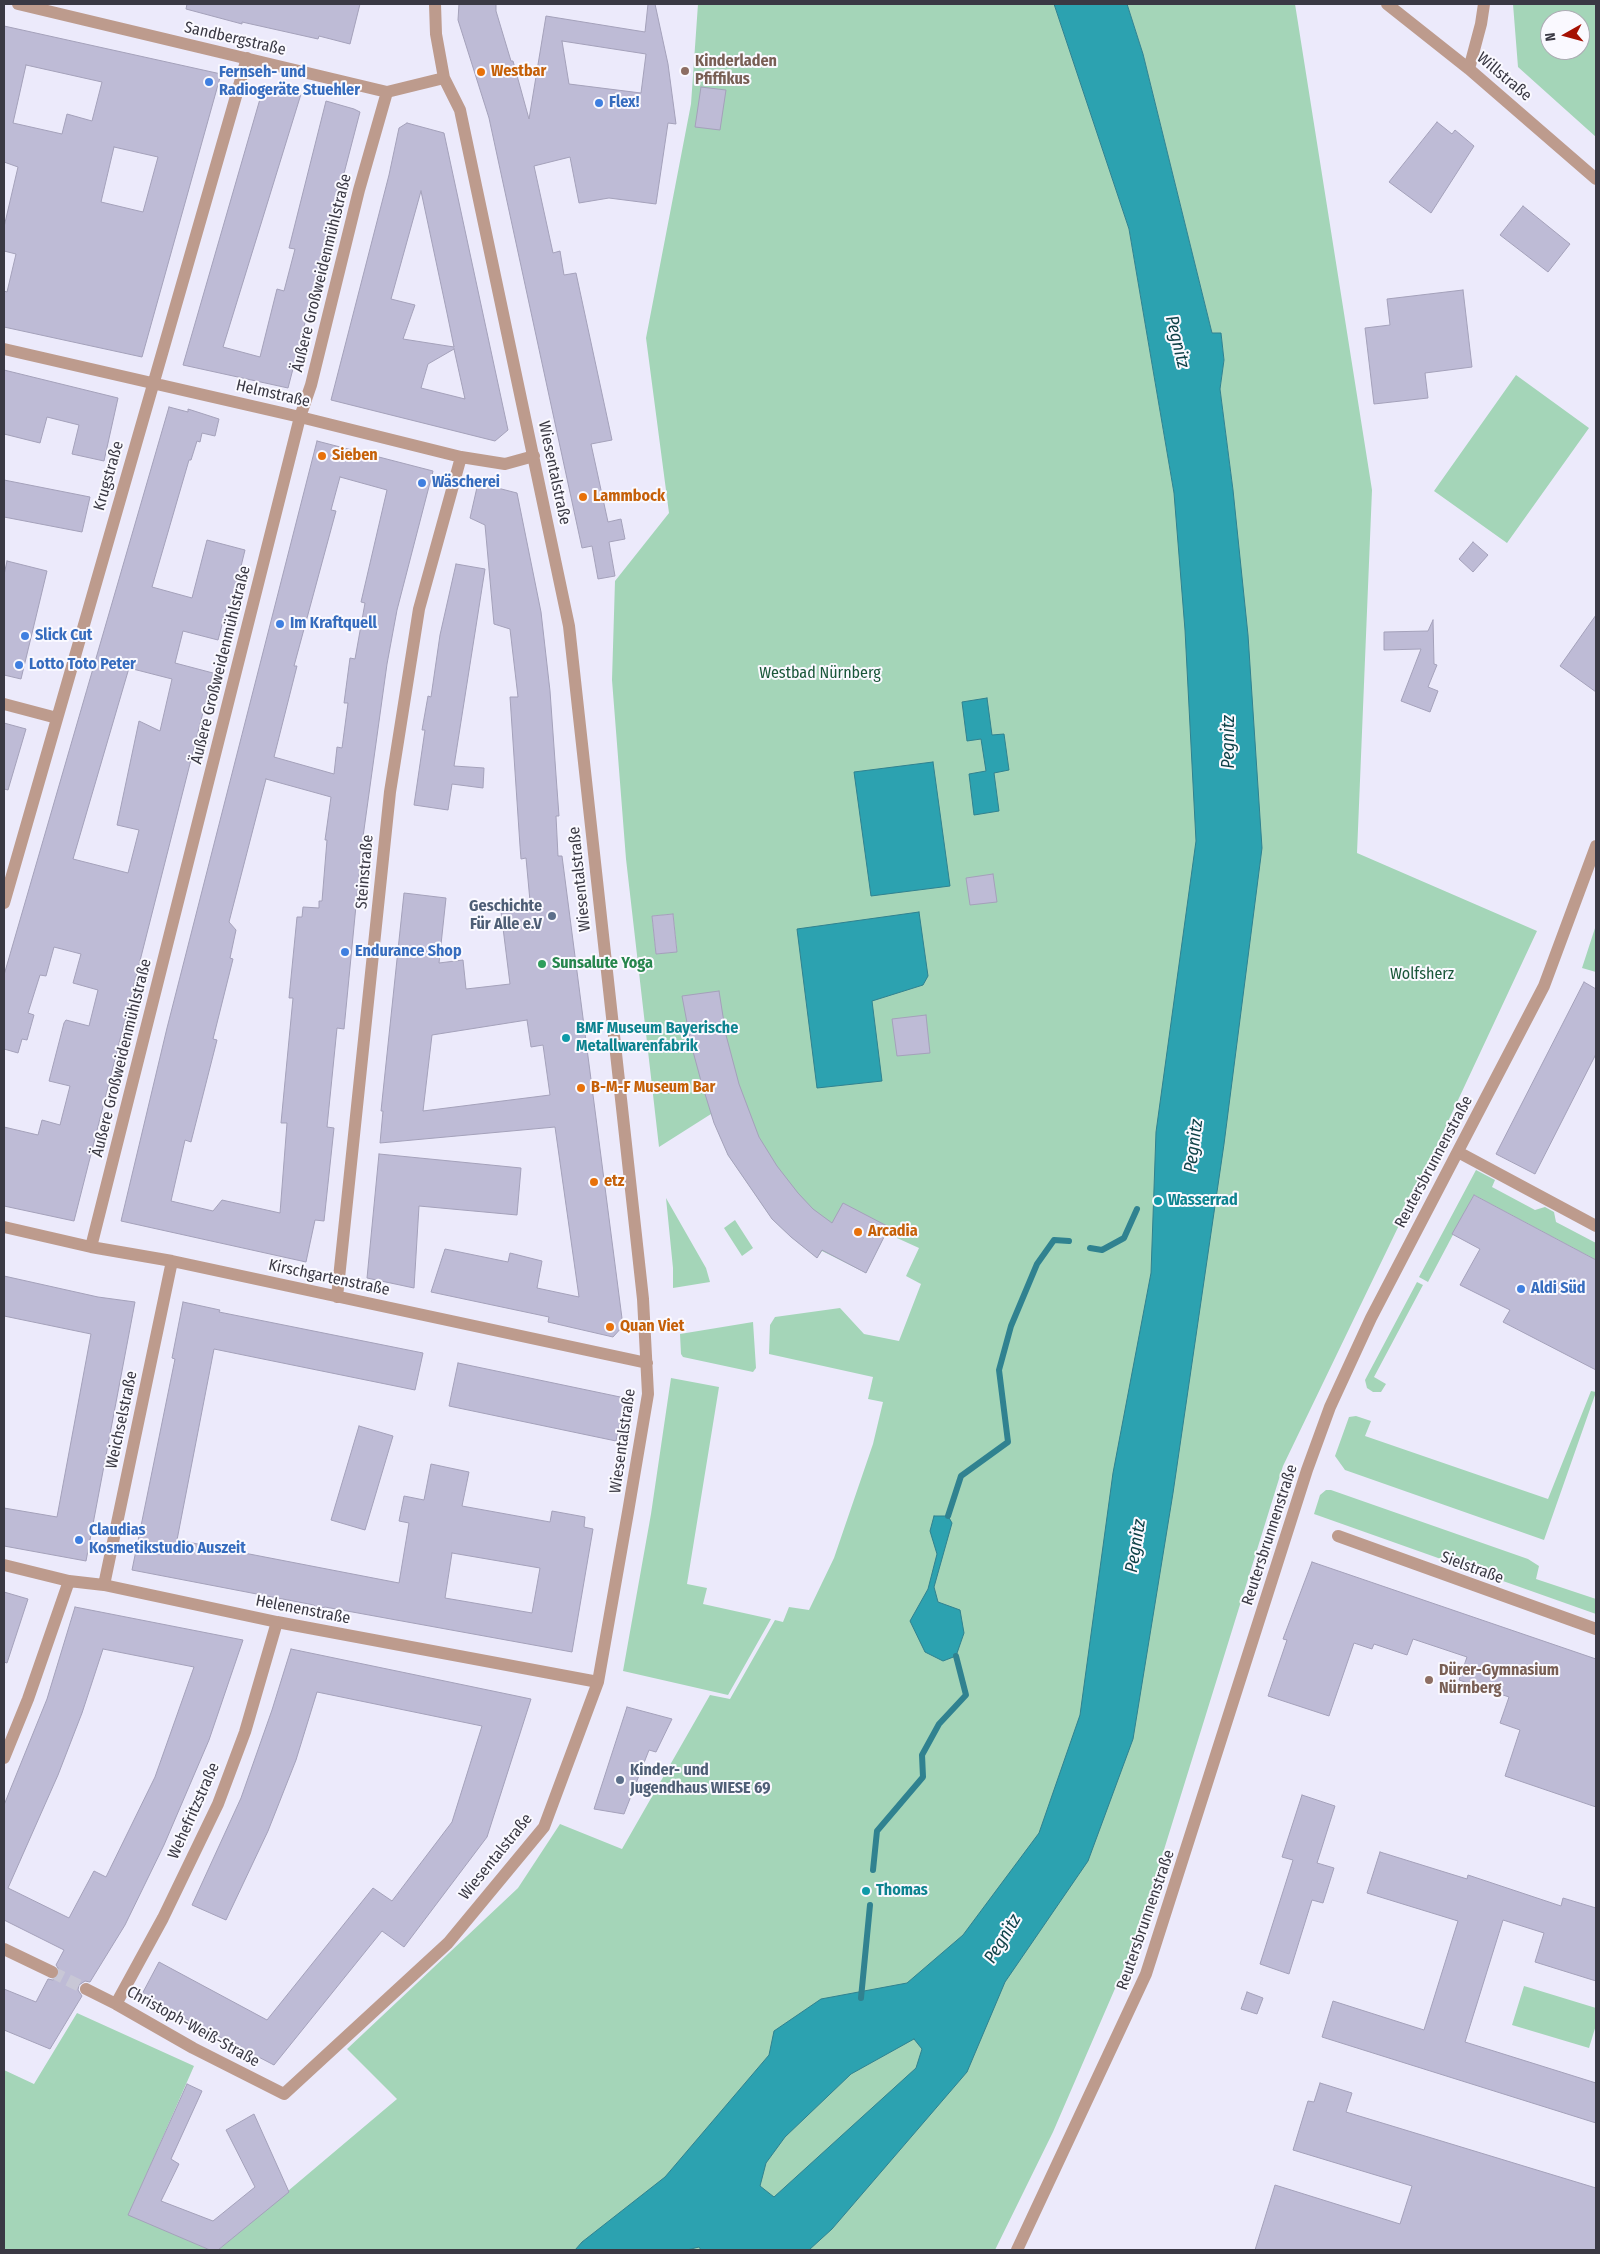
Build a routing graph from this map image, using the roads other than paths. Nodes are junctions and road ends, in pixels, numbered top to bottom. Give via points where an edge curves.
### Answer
1 (18, 4) edge
2 (435, 4) edge
3 (1387, 4) edge
4 (1484, 4) edge
5 (247, 58) junction
6 (1469, 69) junction
7 (444, 78) junction
8 (387, 92) junction
9 (1596, 179) edge
10 (4, 349) edge
11 (152, 384) junction
12 (300, 417) junction
13 (534, 456) junction
14 (461, 457) junction
15 (4, 704) edge
16 (57, 718) junction
17 (1596, 846) edge
18 (4, 903) edge
19 (1458, 1152) junction
20 (1596, 1226) edge
21 (4, 1227) edge
22 (91, 1247) junction
23 (172, 1261) junction
24 (337, 1297) junction
25 (646, 1363) junction
26 (1338, 1536) dead end
27 (4, 1565) edge
28 (69, 1581) junction
29 (104, 1585) junction
30 (277, 1622) junction
31 (1596, 1629) edge
32 (598, 1682) junction
33 (4, 1758) edge
34 (4, 1949) edge
35 (52, 1972) tunnel mouth
36 (86, 1989) tunnel mouth
37 (116, 2004) junction
38 (284, 2094) joint
39 (1017, 2250) edge

1 - 5 street, Sandbergstraße
2 - 7 street, Wiesentalstraße via 436,34
3 - 6 street, Willstraße
4 - 6 street
5 - 8 street, Sandbergstraße
5 - 11 street, Krugstraße
6 - 9 street, Willstraße
7 - 8 street, Sandbergstraße
7 - 13 street, Wiesentalstraße via 460,110
8 - 12 street, Äußere Großweidenmühlstraße
10 - 11 street, Helmstraße
11 - 12 street, Helmstraße
11 - 16 street, Krugstraße
12 - 14 street, Helmstraße
12 - 22 street, Äußere Großweidenmühlstraße
13 - 14 street, Helmstraße via 505,464
13 - 25 street, Wiesentalstraße via 569,626 643,1299
14 - 24 street, Steinstraße via 419,609 390,792
15 - 16 street
16 - 18 street, Krugstraße
17 - 19 street, Reutersbrunnenstraße via 1544,986
19 - 20 street
19 - 39 street, Reutersbrunnenstraße via 1365,1330 1330,1408 1307,1470 1146,1974
21 - 22 street, Kirschgartenstraße
22 - 23 street, Kirschgartenstraße
23 - 24 street, Kirschgartenstraße
23 - 29 street, Weichselstraße
24 - 25 street, Kirschgartenstraße
25 - 32 street, Wiesentalstraße via 648,1394
26 - 31 street, Sielstraße
27 - 28 street, Helenenstraße
28 - 29 street, Helenenstraße
28 - 33 street
29 - 30 street, Helenenstraße
30 - 32 street, Helenenstraße
30 - 37 street, Wehefritzstraße via 245,1732 218,1804 163,1918
32 - 38 street, Wiesentalstraße via 544,1827 448,1943
34 - 35 street
36 - 37 street, Christoph-Weiß-Straße
37 - 38 street, Christoph-Weiß-Straße

